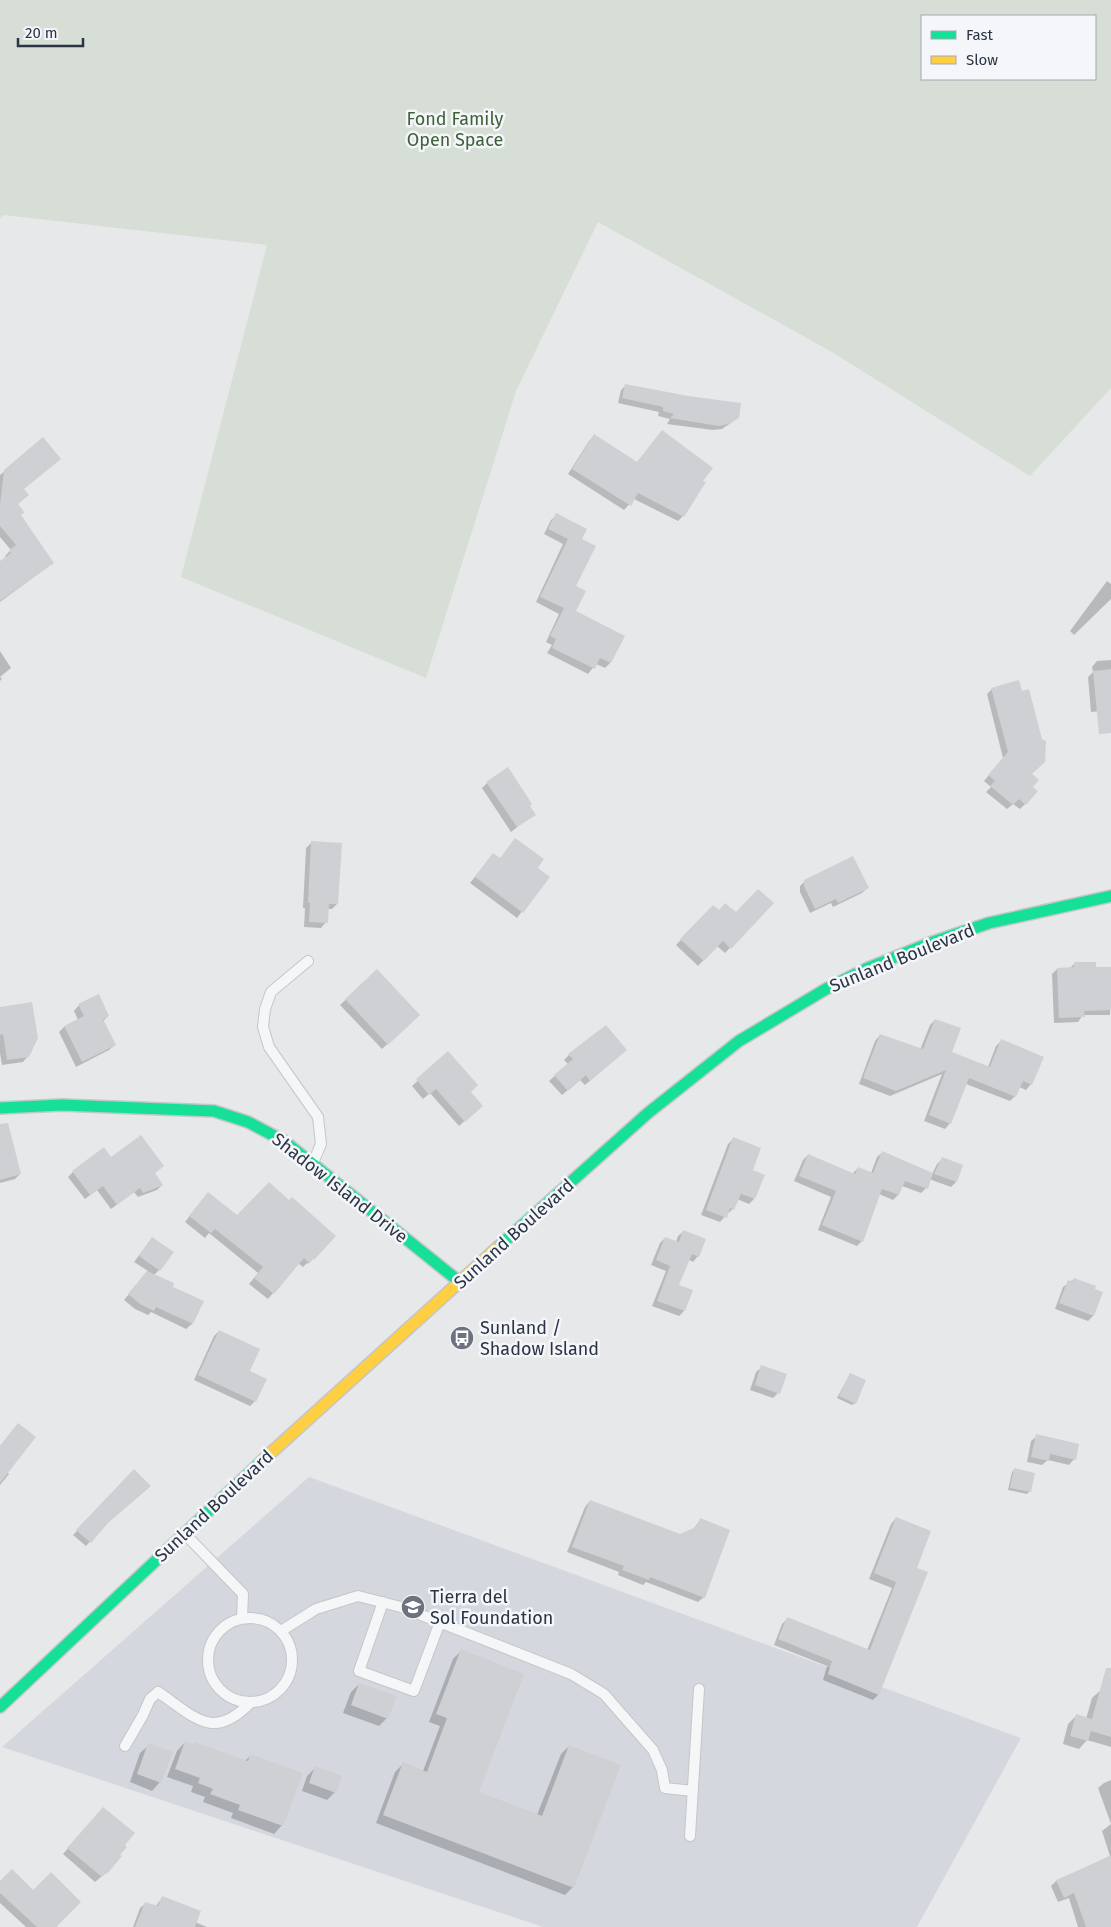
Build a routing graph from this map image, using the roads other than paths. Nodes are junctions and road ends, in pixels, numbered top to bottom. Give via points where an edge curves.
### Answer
1 (1111, 896) edge
2 (308, 961) dead end
3 (0, 1108) edge
4 (313, 1164) junction
5 (461, 1282) junction
6 (184, 1533) junction
7 (383, 1602) junction
8 (242, 1618) junction
9 (440, 1622) junction
10 (281, 1630) junction
11 (699, 1689) dead end
12 (251, 1702) junction
13 (0, 1707) edge
14 (125, 1746) dead end
15 (693, 1791) junction
16 (690, 1836) dead end

1 - 5 main road, Sunland Boulevard via 988,922 930,943 868,968 770,1022 648,1112
2 - 4 lane via 271,992 262,1027 269,1047 318,1117 321,1144
3 - 4 main road, Shadow Island Drive via 62,1105 214,1111 248,1122 284,1141
4 - 5 main road, Shadow Island Drive
5 - 6 main road, Sunland Boulevard
6 - 8 lane via 243,1594
6 - 13 main road, Sunland Boulevard
7 - 9 lane
7 - 9 lane via 359,1671 414,1691
7 - 10 lane via 358,1596 316,1609
8 - 10 lane via 270,1622
8 - 12 lane via 218,1632 211,1644 208,1664 215,1684 225,1694
9 - 15 lane via 571,1674 604,1694 654,1750 666,1788
10 - 12 lane via 289,1642 292,1669 277,1693 265,1700
11 - 15 lane
12 - 14 lane via 238,1715 218,1724 199,1720 158,1692 150,1699
15 - 16 lane

